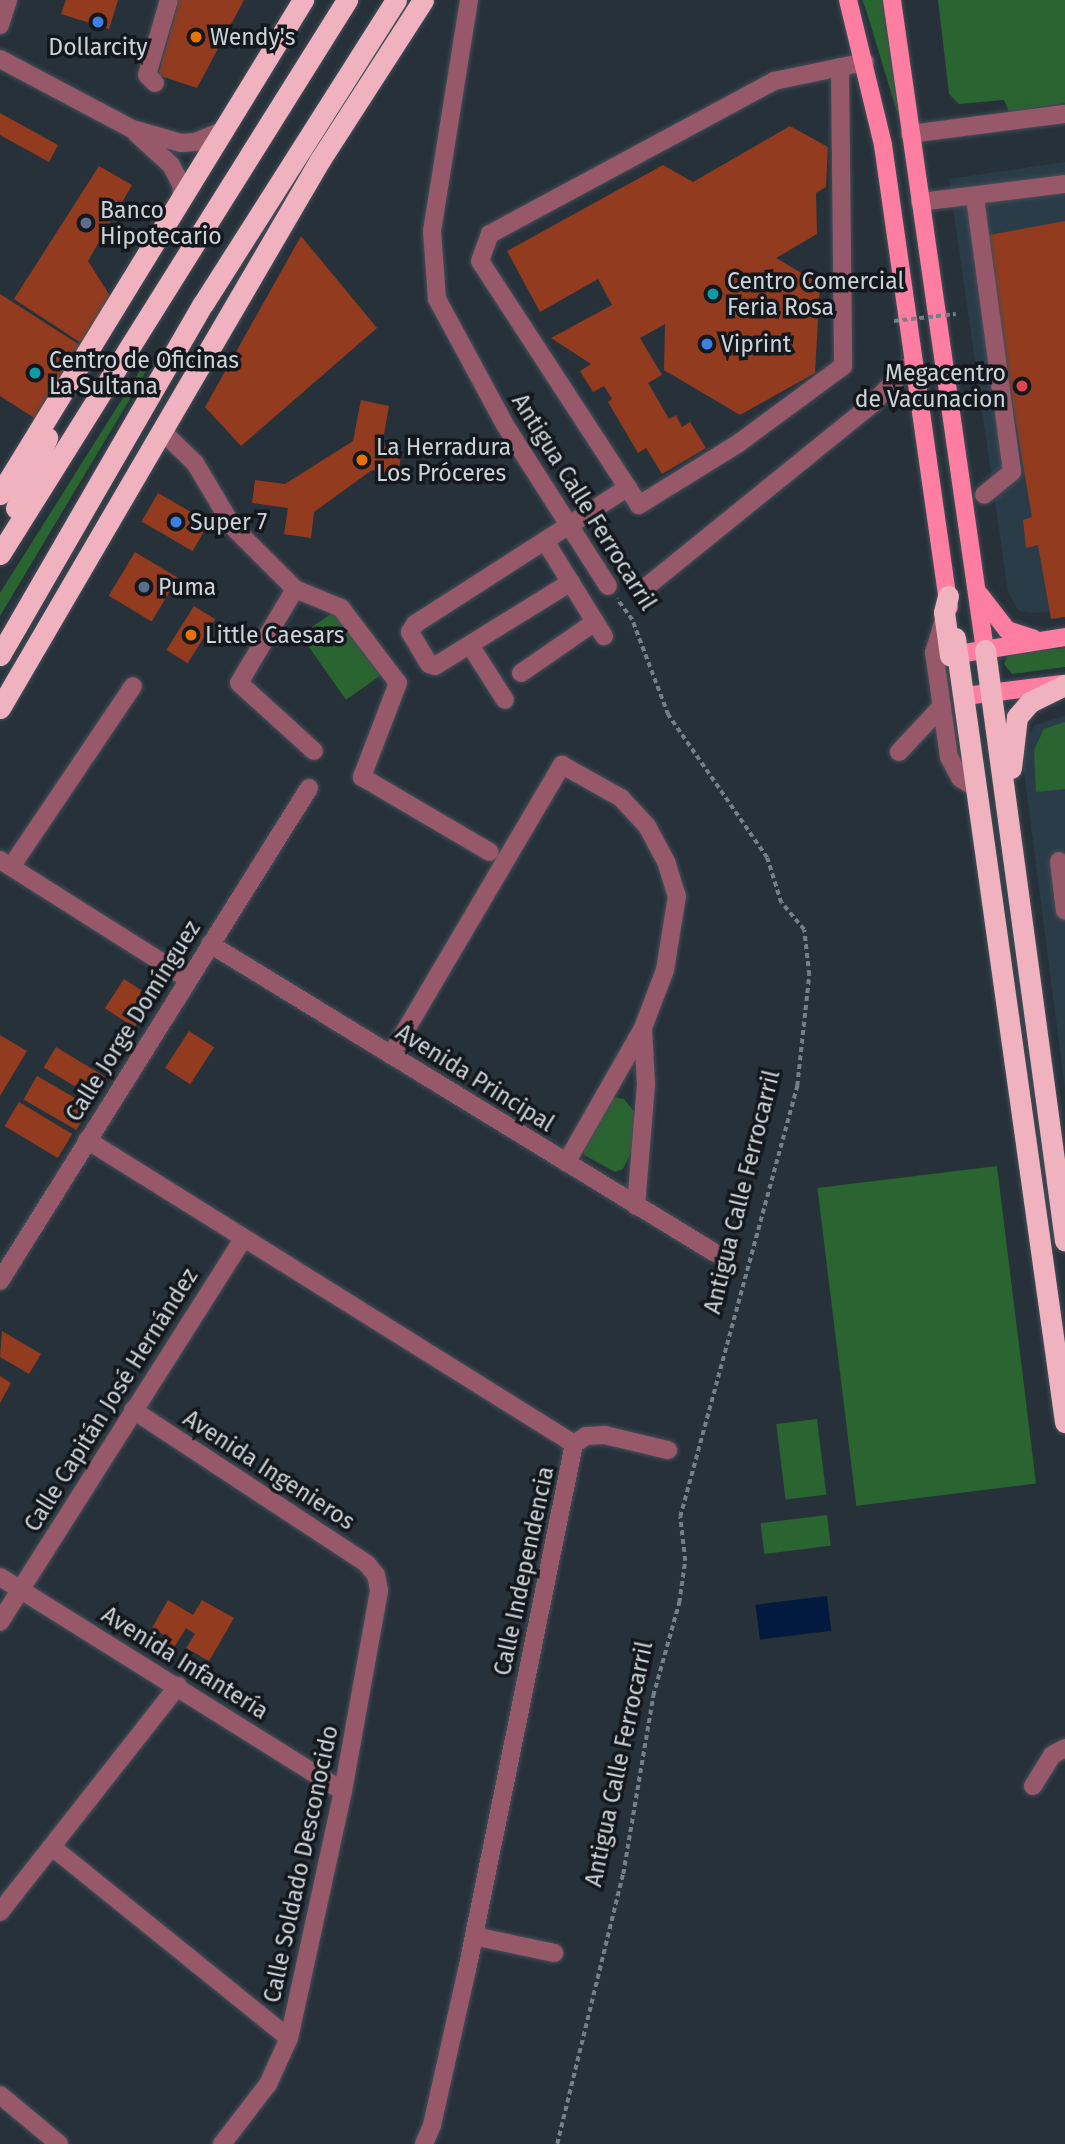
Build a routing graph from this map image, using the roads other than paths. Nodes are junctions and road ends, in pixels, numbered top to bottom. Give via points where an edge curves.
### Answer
1 (8, 0) edge
2 (169, 0) edge
3 (303, 0) edge
4 (347, 0) edge
5 (396, 0) edge
6 (423, 0) edge
7 (469, 0) edge
8 (848, 0) edge
9 (892, 0) edge
10 (0, 25) edge
11 (0, 60) edge
12 (865, 62) junction
13 (840, 67) junction
14 (155, 83) dead end
15 (1065, 114) edge
16 (132, 129) junction
17 (222, 131) junction
18 (910, 134) junction
19 (1065, 184) edge
20 (975, 198) junction
21 (181, 201) junction
22 (920, 202) junction
23 (85, 361) junction
24 (912, 363) junction
25 (182, 399) junction
26 (164, 433) junction
27 (628, 487) junction
28 (0, 494) edge
29 (984, 495) dead end
30 (569, 525) junction
31 (545, 541) junction
32 (0, 554) edge
33 (571, 582) junction
34 (43, 585) junction
35 (608, 586) road end
36 (646, 587) dead end
37 (295, 589) junction
38 (977, 589) junction
39 (948, 596) joint
40 (952, 638) junction
41 (1057, 638) edge
42 (470, 645) junction
43 (985, 650) junction
44 (0, 655) edge
45 (521, 673) dead end
46 (1065, 684) edge
47 (133, 685) dead end
48 (990, 693) junction
49 (965, 696) junction
50 (505, 700) dead end
51 (942, 706) junction
52 (0, 708) edge
53 (314, 751) dead end
54 (900, 752) dead end
55 (971, 785) junction
56 (309, 788) dead end
57 (981, 807) junction
58 (1010, 826) junction
59 (490, 852) dead end
60 (1059, 861) dead end
61 (6, 864) edge
62 (1065, 911) edge
63 (211, 944) junction
64 (188, 979) junction
65 (643, 1028) junction
66 (1040, 1047) junction
67 (1014, 1051) junction
68 (391, 1055) junction
69 (87, 1140) junction
70 (566, 1163) junction
71 (636, 1206) junction
72 (242, 1240) junction
73 (1065, 1241) edge
74 (715, 1253) dead end
75 (0, 1281) edge
76 (1057, 1310) edge
77 (133, 1410) junction
78 (1065, 1422) edge
79 (574, 1444) junction
80 (668, 1450) dead end
81 (376, 1575) joint
82 (0, 1577) edge
83 (20, 1590) junction
84 (0, 1622) edge
85 (178, 1686) junction
86 (1065, 1748) edge
87 (1033, 1786) dead end
88 (344, 1791) junction
89 (52, 1847) junction
90 (0, 1912) edge
91 (474, 1936) junction
92 (554, 1953) dead end
93 (289, 2038) junction
94 (0, 2095) edge
95 (59, 2144) edge
96 (222, 2144) edge
97 (424, 2144) edge

1 - 10 street
2 - 14 street via 147,75
3 - 17 highway
4 - 32 highway
5 - 34 highway via 203,304
6 - 25 highway via 320,160
7 - 30 street, Antigua Calle Ferrocarril via 435,207 433,278 455,337
8 - 12 main road
9 - 18 main road
11 - 16 street
12 - 13 street
12 - 24 main road via 883,145
13 - 27 street via 843,366 739,443 639,505
13 - 27 street via 774,81 490,234 480,261
15 - 18 street
16 - 17 street via 181,143
16 - 21 street via 171,165 181,187
17 - 21 highway
18 - 22 main road
19 - 20 street
20 - 22 street
20 - 29 street via 1012,472
21 - 23 highway
22 - 38 main road
23 - 28 highway
23 - 32 highway via 39,456
24 - 36 street via 872,404
24 - 39 main road
25 - 26 highway
25 - 34 highway via 116,498
26 - 37 street via 195,463 233,527
26 - 52 highway
27 - 30 street
30 - 31 street
30 - 35 street, Antigua Calle Ferrocarril
31 - 33 street
31 - 42 street via 410,628 433,666
33 - 42 street
33 - 45 street via 600,629
34 - 44 highway
37 - 53 street via 239,683
37 - 59 street via 341,608 398,683 362,777
38 - 41 main road via 1007,630
38 - 43 main road
39 - 40 highway
40 - 43 main road
40 - 49 highway
40 - 51 street via 934,652
40 - 55 highway
41 - 43 main road
42 - 50 street
43 - 48 highway
46 - 48 main road
46 - 58 highway via 1030,702 1017,717 1011,744
47 - 61 street
48 - 49 main road
48 - 58 highway
49 - 57 highway
51 - 54 street
51 - 55 street via 953,767
55 - 57 highway
56 - 63 street, Calle Jorge Domínguez
57 - 67 highway
58 - 66 highway
60 - 62 street
61 - 64 street
63 - 64 street, Calle Jorge Domínguez
63 - 68 street, Avenida Principal
64 - 69 street, Calle Jorge Domínguez
65 - 68 street via 665,970 677,896 647,827 621,799 562,765
65 - 70 street
65 - 71 street via 646,1084
66 - 67 highway
66 - 73 highway
67 - 76 highway
68 - 70 street, Avenida Principal
69 - 72 street, Calle Independencia
69 - 75 street, Calle Jorge Domínguez
70 - 71 street, Avenida Principal
71 - 74 street, Avenida Principal
72 - 77 street, Calle Capitán José Hernández
72 - 79 street, Calle Independencia
76 - 78 highway
77 - 81 street, Avenida Ingenieros via 367,1564
77 - 83 street, Calle Capitán José Hernández
79 - 80 street via 586,1436 605,1435
79 - 91 street, Calle Independencia
81 - 88 street, Calle Soldado Desconocido via 379,1591
82 - 83 street, Avenida Infantería
83 - 84 street, Calle Capitán José Hernández
83 - 85 street, Avenida Infantería
85 - 88 street, Avenida Infantería
85 - 89 street
86 - 87 street via 1052,1755
88 - 93 street, Calle Soldado Desconocido
89 - 90 street
89 - 93 street
91 - 92 street
91 - 97 street, Calle Independencia
93 - 96 street, Calle Soldado Desconocido via 268,2084
94 - 95 street

